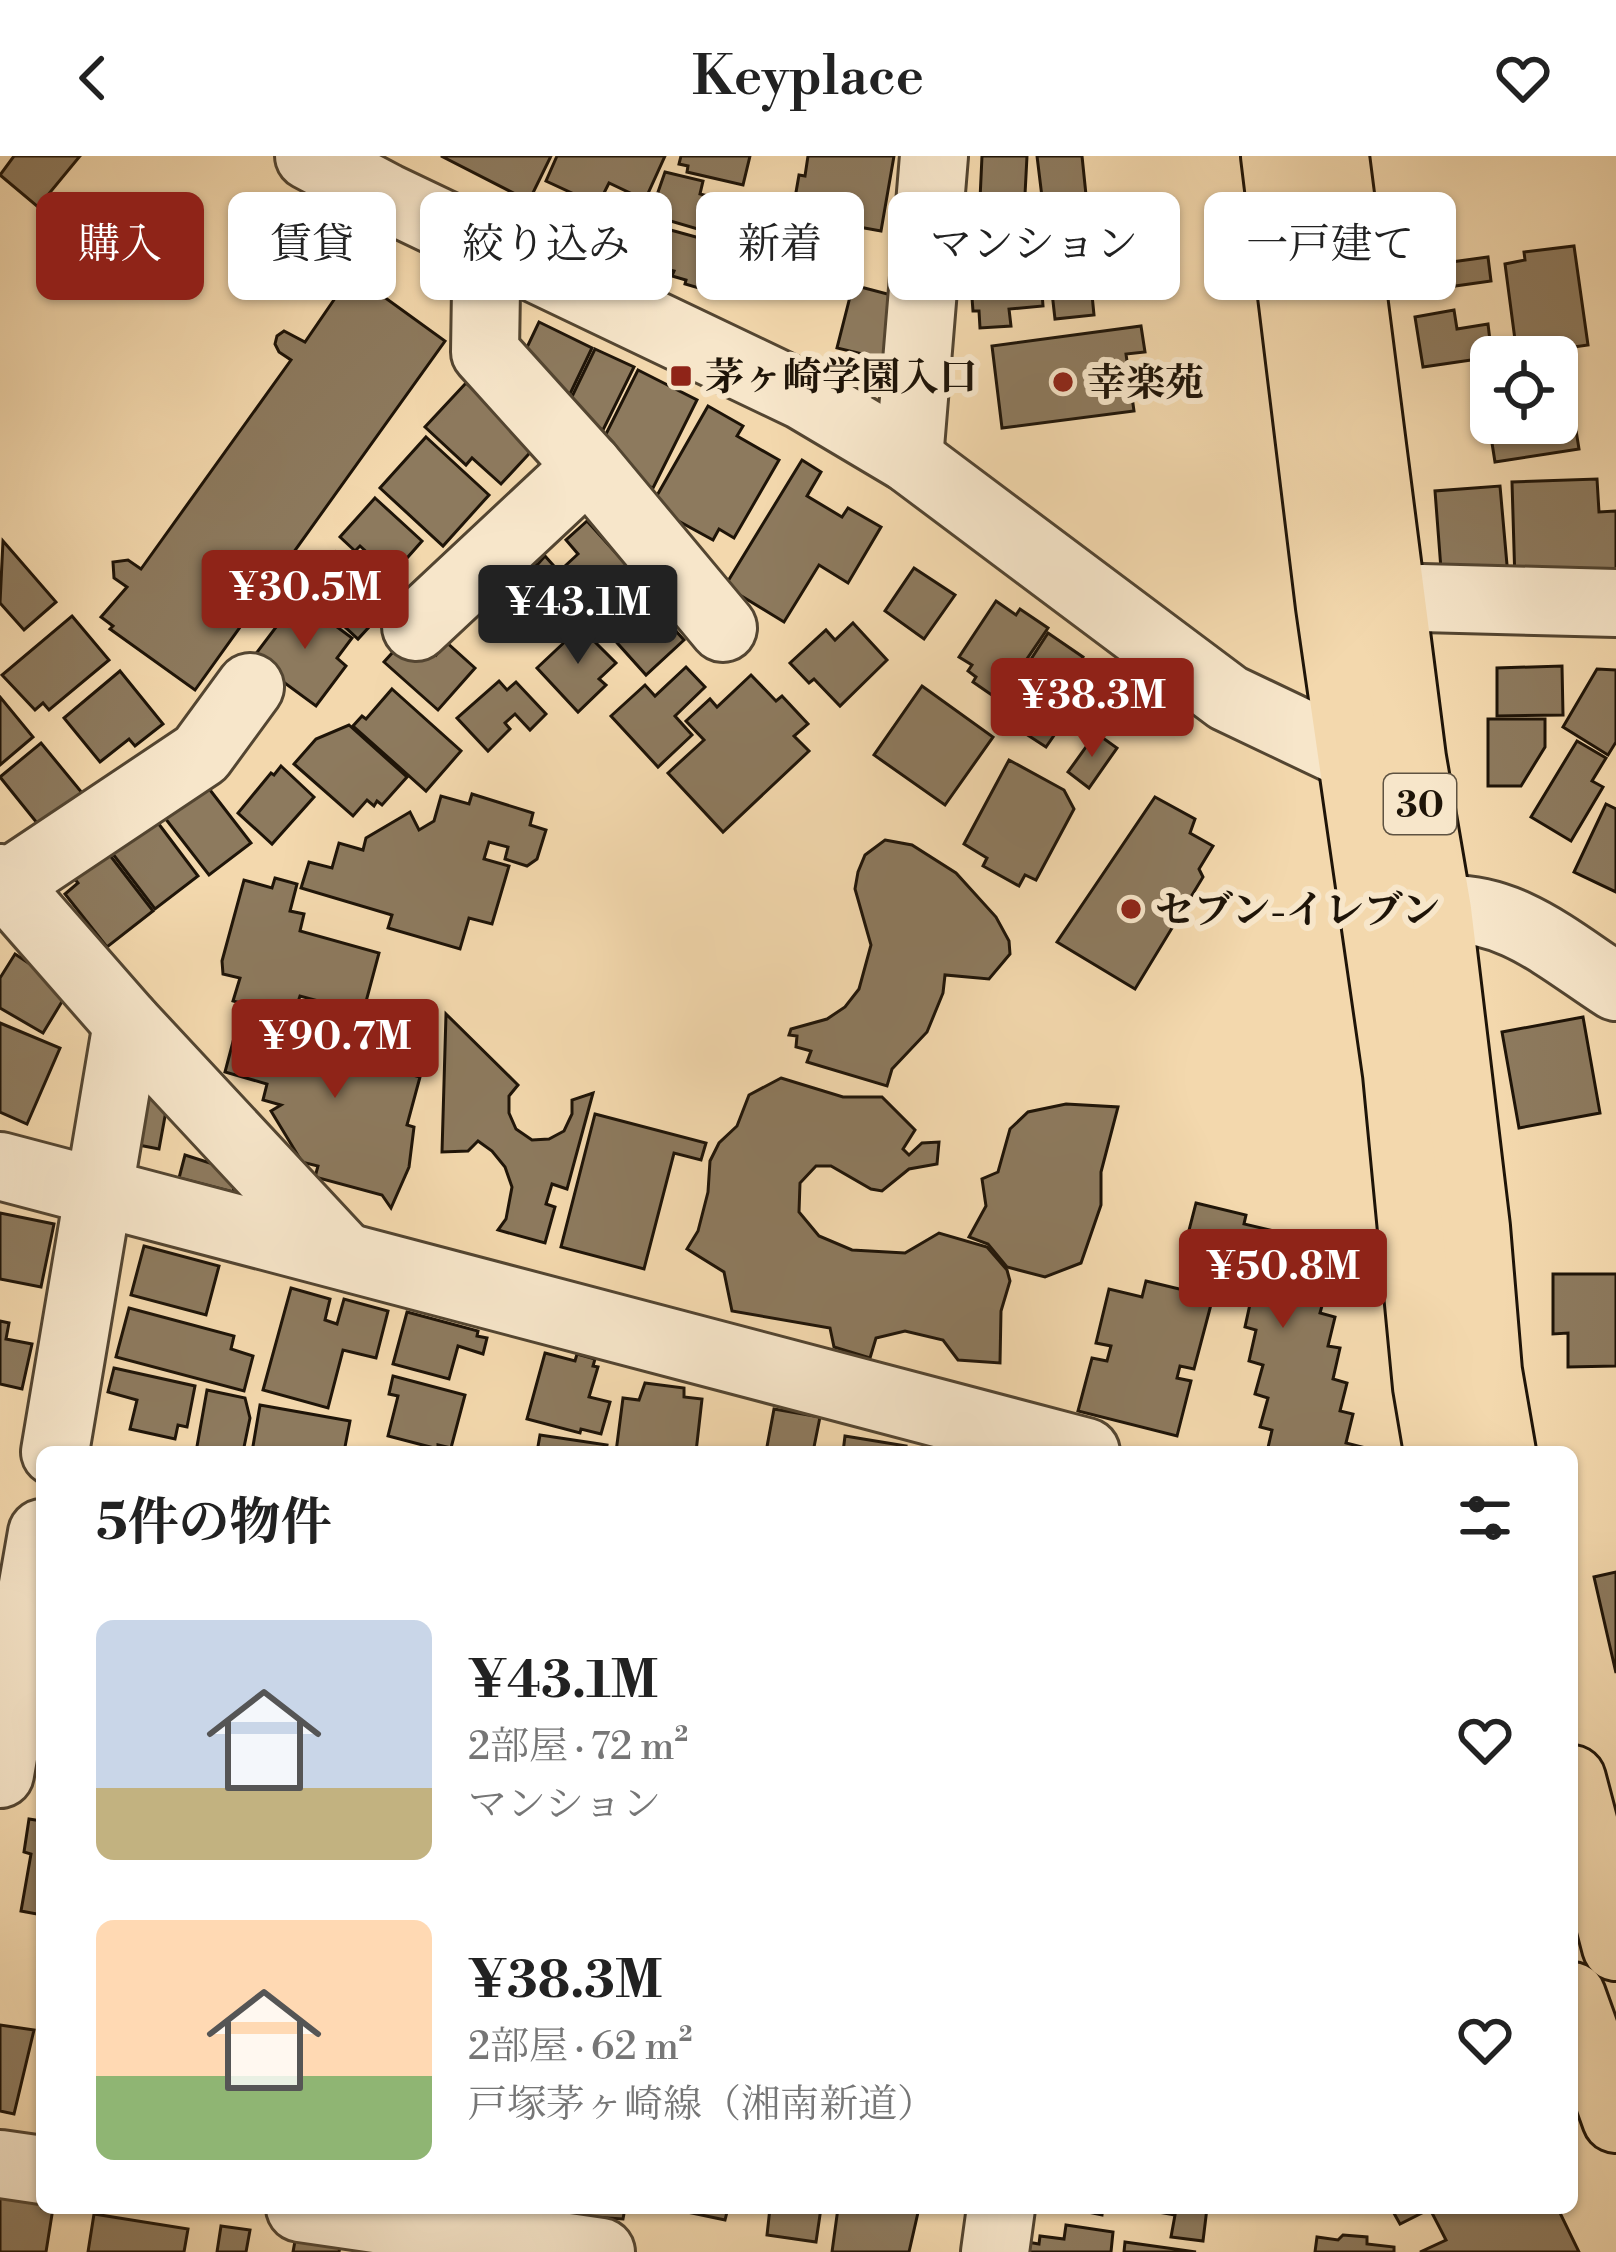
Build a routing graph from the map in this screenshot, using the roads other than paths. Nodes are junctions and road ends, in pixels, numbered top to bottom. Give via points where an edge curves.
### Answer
1 (309, 156) edge
2 (934, 156) edge
3 (1275, 156) edge
4 (1335, 156) edge
5 (420, 212) edge
6 (486, 300) edge
7 (602, 300) edge
8 (909, 459) junction
9 (588, 466) junction
10 (1616, 603) edge
11 (1361, 604) junction
12 (416, 627) dead end
13 (723, 628) dead end
14 (250, 686) dead end
15 (1382, 758) junction
16 (3, 881) edge
17 (1438, 910) junction
18 (1616, 987) edge
19 (127, 1023) junction
20 (0, 1166) edge
21 (98, 1193) junction
22 (344, 1256) junction
23 (57, 1446) edge
24 (1063, 1446) edge
25 (1437, 1446) edge
26 (1501, 1446) edge
27 (36, 1605) edge
28 (32, 1653) edge
29 (0, 1774) edge
30 (1578, 1802) edge
31 (1616, 1948) edge
32 (1578, 2013) edge
33 (1616, 2120) edge
34 (0, 2164) edge
35 (36, 2169) edge
36 (341, 2214) edge
37 (999, 2214) edge
38 (601, 2252) edge
39 (994, 2252) edge

1 - 5 street
2 - 8 street
3 - 11 main road, 30
4 - 11 main road, 30
6 - 9 street via 485,352
7 - 8 street via 784,386
8 - 15 street via 1228,698
9 - 12 street
9 - 13 street
10 - 11 street
11 - 15 main road, 30
14 - 16 street via 200,754
15 - 17 main road, 30
15 - 25 main road, 30 via 1397,1074
16 - 19 street
17 - 18 street via 1470,907 1513,920
17 - 26 main road, 30
19 - 21 street
19 - 22 street
20 - 21 street
21 - 22 street
21 - 23 street
22 - 24 street
27 - 28 street
28 - 29 street
30 - 31 main road
32 - 33 main road
34 - 35 street
36 - 38 street
37 - 39 street

